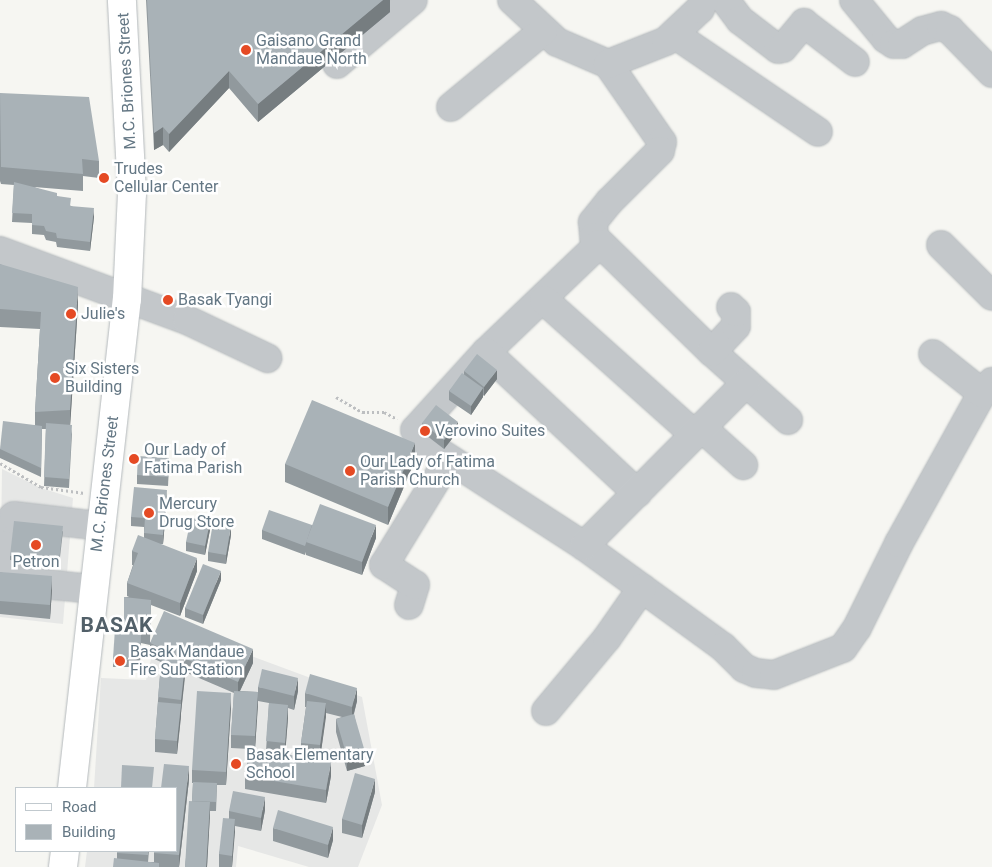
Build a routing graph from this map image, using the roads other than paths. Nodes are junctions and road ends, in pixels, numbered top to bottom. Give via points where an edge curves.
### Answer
1 (122, 0) edge
2 (413, 0) edge
3 (512, 0) edge
4 (704, 0) edge
5 (725, 0) edge
6 (854, 0) edge
7 (543, 31) junction
8 (674, 34) junction
9 (855, 62) dead end
10 (337, 64) dead end
11 (608, 64) junction
12 (992, 73) edge
13 (451, 107) dead end
14 (818, 132) dead end
15 (600, 244) junction
16 (941, 245) dead end
17 (0, 251) edge
18 (992, 296) edge
19 (127, 298) junction
20 (544, 300) junction
21 (731, 307) dead end
22 (486, 352) junction
23 (712, 352) junction
24 (933, 354) dead end
25 (267, 358) dead end
26 (746, 383) junction
27 (987, 388) edge
28 (788, 420) dead end
29 (697, 431) junction
30 (449, 459) junction
31 (742, 465) dead end
32 (637, 493) junction
33 (101, 526) junction
34 (584, 546) junction
35 (642, 588) junction
36 (93, 589) junction
37 (409, 605) dead end
38 (546, 711) dead end
39 (72, 787) edge
40 (65, 852) edge
41 (63, 867) edge

1 - 19 main road, M.C. Briones Street via 132,193
2 - 10 street
3 - 7 street
4 - 8 street
5 - 9 street via 740,20 778,49 783,48 804,23 810,24
6 - 12 street via 886,39 894,44 902,44 922,31 941,26 950,30
7 - 11 street via 577,53
7 - 13 street
8 - 11 street via 666,41
8 - 14 street
11 - 15 street via 662,142 660,151 593,222 591,229
15 - 20 street
15 - 23 street
16 - 18 street
17 - 19 street
19 - 25 street via 188,320
19 - 33 main road, M.C. Briones Street
20 - 22 street
20 - 29 street
21 - 23 street via 736,312 736,326
22 - 30 street via 415,430 425,443
22 - 32 street
23 - 26 street
24 - 27 street
26 - 28 street
26 - 29 street
27 - 35 street via 899,543 857,628 843,648 774,675 756,673 744,668 723,647
29 - 31 street
29 - 32 street
30 - 34 street
30 - 37 street via 384,565 415,585
32 - 34 street
33 - 36 main road, M.C. Briones Street
33 - 36 street via 14,516 10,527 4,580
34 - 35 street
35 - 38 street via 607,638
36 - 39 main road, M.C. Briones Street
40 - 41 main road

